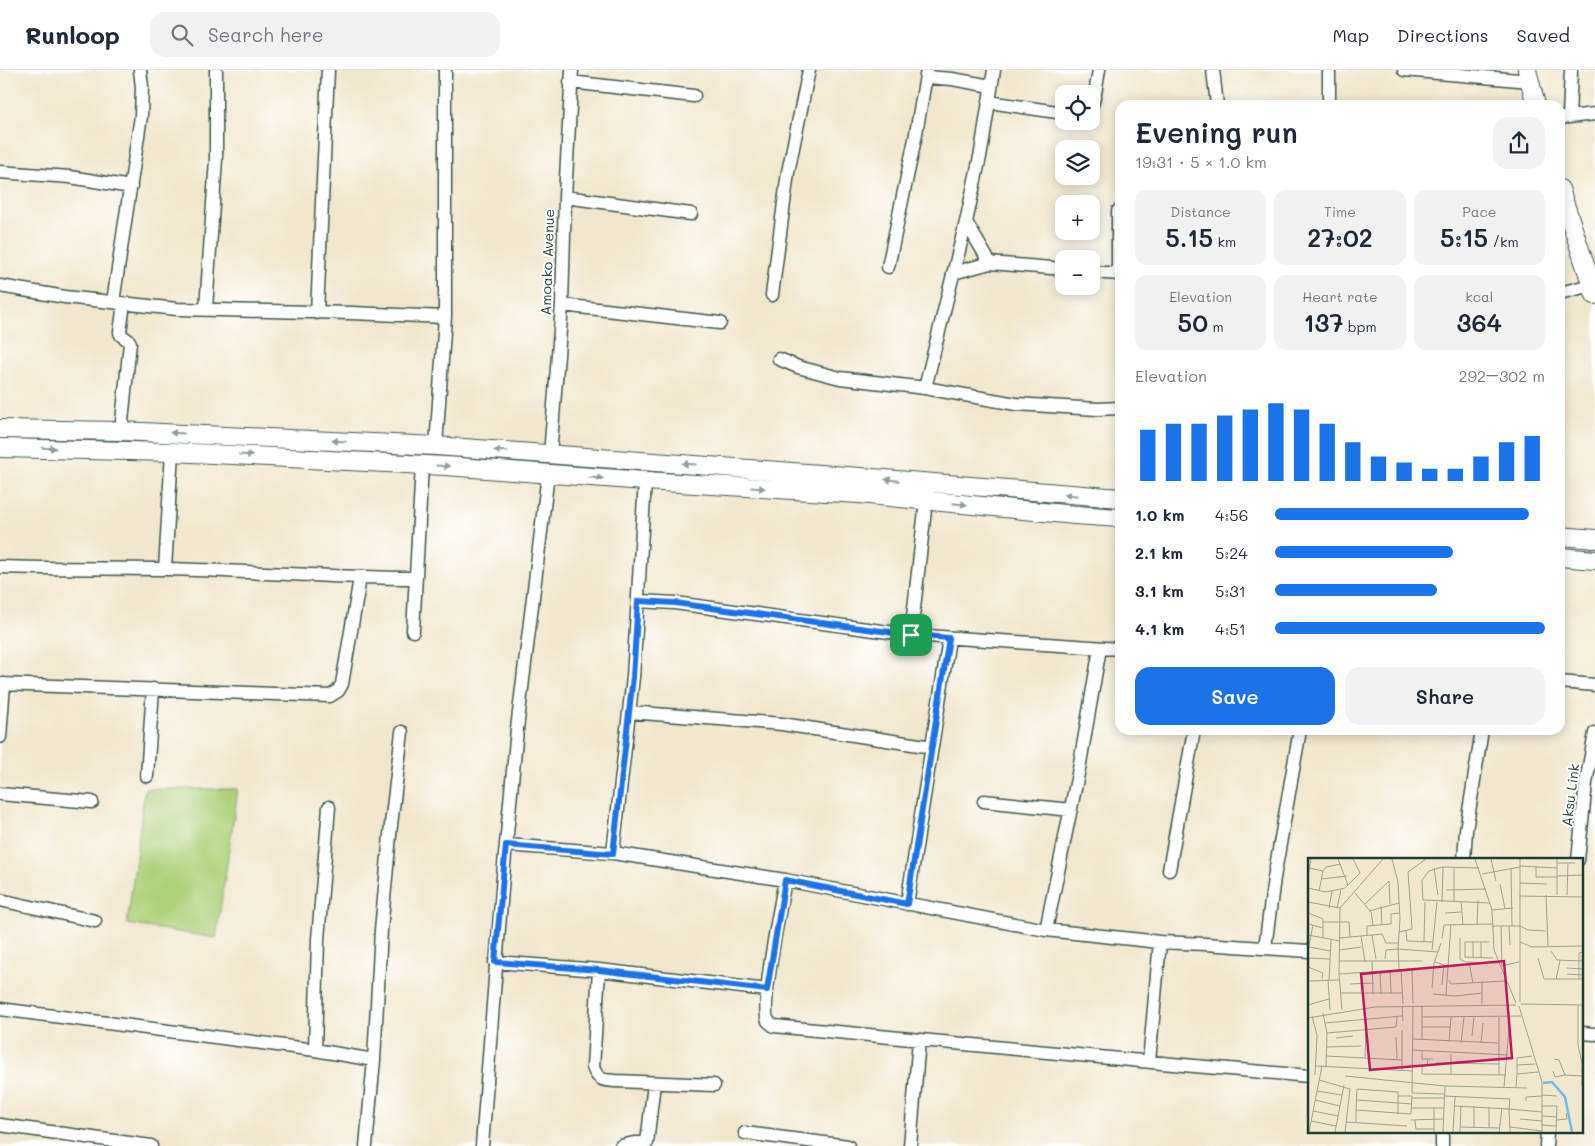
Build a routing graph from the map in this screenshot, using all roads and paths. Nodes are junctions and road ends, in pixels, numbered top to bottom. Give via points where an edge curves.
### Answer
1 (140, 70) edge
2 (216, 70) edge
3 (328, 70) edge
4 (445, 70) edge
5 (809, 70) edge
6 (994, 70) edge
7 (1099, 70) edge
8 (1214, 70) edge
9 (1329, 70) edge
10 (1404, 70) edge
11 (1571, 70) edge
12 (926, 74) edge
13 (1528, 75) edge
14 (571, 76) edge
15 (1096, 85) edge
16 (991, 86) junction
17 (694, 96) dead end
18 (1217, 100) edge
19 (1329, 100) edge
20 (1535, 100) edge
21 (989, 102) junction
22 (1055, 112) edge
23 (1595, 114) edge
24 (1565, 118) edge
25 (0, 172) edge
26 (131, 187) junction
27 (565, 197) junction
28 (1565, 205) edge
29 (691, 214) dead end
30 (966, 222) junction
31 (990, 263) junction
32 (888, 266) dead end
33 (1055, 268) edge
34 (953, 273) junction
35 (1100, 273) edge
36 (1115, 274) edge
37 (0, 286) edge
38 (1593, 290) edge
39 (1565, 293) edge
40 (772, 295) dead end
41 (119, 303) junction
42 (562, 305) junction
43 (206, 309) junction
44 (317, 313) junction
45 (445, 317) junction
46 (720, 323) dead end
47 (779, 359) dead end
48 (926, 388) junction
49 (1115, 408) edge
50 (0, 430) edge
51 (121, 431) junction
52 (436, 446) junction
53 (0, 448) edge
54 (172, 452) junction
55 (550, 455) junction
56 (422, 465) junction
57 (548, 474) junction
58 (645, 481) junction
59 (927, 491) junction
60 (1115, 498) edge
61 (1115, 518) edge
62 (1565, 536) edge
63 (1595, 539) edge
64 (1565, 557) edge
65 (1595, 560) edge
66 (0, 567) edge
67 (165, 569) junction
68 (360, 578) junction
69 (416, 578) junction
70 (638, 601) junction
71 (413, 631) dead end
72 (911, 635) junction
73 (949, 638) junction
74 (1100, 648) junction
75 (1115, 649) edge
76 (1565, 682) edge
77 (2, 684) edge
78 (1595, 685) edge
79 (153, 689) junction
80 (629, 712) junction
81 (402, 732) dead end
82 (1595, 733) edge
83 (1193, 735) edge
84 (1299, 735) edge
85 (1481, 735) edge
86 (0, 737) edge
87 (932, 746) junction
88 (147, 776) dead end
89 (0, 794) edge
90 (984, 800) dead end
91 (92, 802) dead end
92 (329, 807) dead end
93 (1070, 810) junction
94 (506, 845) junction
95 (613, 854) junction
96 (1464, 858) edge
97 (1578, 858) edge
98 (1169, 870) dead end
99 (785, 880) junction
100 (0, 900) edge
101 (907, 904) junction
102 (95, 921) dead end
103 (1046, 930) junction
104 (1160, 942) junction
105 (1265, 948) junction
106 (1308, 951) edge
107 (495, 962) junction
108 (599, 970) junction
109 (767, 990) junction
110 (0, 1009) edge
111 (1582, 1033) edge
112 (1595, 1034) edge
113 (920, 1040) junction
114 (315, 1050) junction
115 (374, 1060) junction
116 (1149, 1062) junction
117 (1308, 1076) edge
118 (654, 1083) junction
119 (714, 1085) dead end
120 (0, 1125) edge
121 (745, 1133) dead end
122 (151, 1146) edge
123 (366, 1146) edge
124 (482, 1146) edge
125 (621, 1146) edge
126 (848, 1146) edge
127 (910, 1146) edge

1 - 26 street via 141,116
2 - 43 street via 216,159
3 - 44 street
4 - 45 street
5 - 40 street via 788,172
6 - 16 street
7 - 15 street
8 - 18 street
9 - 19 street
10 - 13 street
11 - 24 street
12 - 16 street
12 - 32 street
13 - 20 street
14 - 17 street
14 - 27 street, Amoako Avenue
16 - 21 street
21 - 22 street
21 - 30 street
23 - 24 street
25 - 26 street via 70,177
26 - 41 street
27 - 29 street
27 - 42 street, Amoako Avenue
28 - 38 street
30 - 31 street
30 - 34 street
31 - 33 street
31 - 34 street
34 - 48 street
35 - 36 street
37 - 41 street
38 - 39 street
41 - 43 street
41 - 51 street via 120,332 130,343
42 - 46 street
42 - 55 street, Amoako Avenue
43 - 44 street
44 - 45 street
45 - 52 street
47 - 48 street via 798,368 840,378
48 - 49 street via 1016,404
50 - 51 street
52 -> 51 street
55 -> 52 street
53 -> 54 street
54 -> 56 street
54 - 67 street
59 -> 55 street via 653,462
56 -> 57 street
56 - 69 street
57 -> 58 street
57 - 94 street
58 -> 59 street via 859,494
58 - 70 street
60 -> 59 street
59 -> 61 street via 1016,510
59 - 72 street
62 - 63 street
64 - 65 street
66 - 67 street
67 - 68 street
68 - 69 street
68 - 79 street via 342,684 330,696
69 - 71 street
70 - 72 street via 675,603
70 - 80 street
72 - 73 street
73 - 74 street
73 - 87 street
74 - 75 street
74 - 93 street
76 - 78 street
77 - 79 street
77 - 86 street
79 - 88 street
80 - 87 street via 782,724
80 - 95 street
81 - 115 street via 381,930
82 - 97 street, Aksu Link
83 - 98 street
84 - 105 street
85 - 96 street
87 - 101 street
89 - 91 street
90 - 93 street
92 - 114 street via 318,939
93 - 103 street
94 - 95 street
94 - 107 street
95 - 99 street
99 - 101 street
99 - 109 street
100 - 102 street
101 - 103 street
103 - 104 street
104 - 105 street
104 - 116 street
105 - 106 street
107 - 108 street
107 - 124 street
108 - 109 street
108 - 118 street via 593,1067 596,1075 602,1080
109 - 113 street via 766,1014 774,1026
110 - 114 street
111 - 112 street
113 - 116 street
113 - 127 street
114 - 115 street
115 - 123 street
116 - 117 street
118 - 119 street
118 - 125 street via 647,1144
120 - 122 street
121 - 126 street

